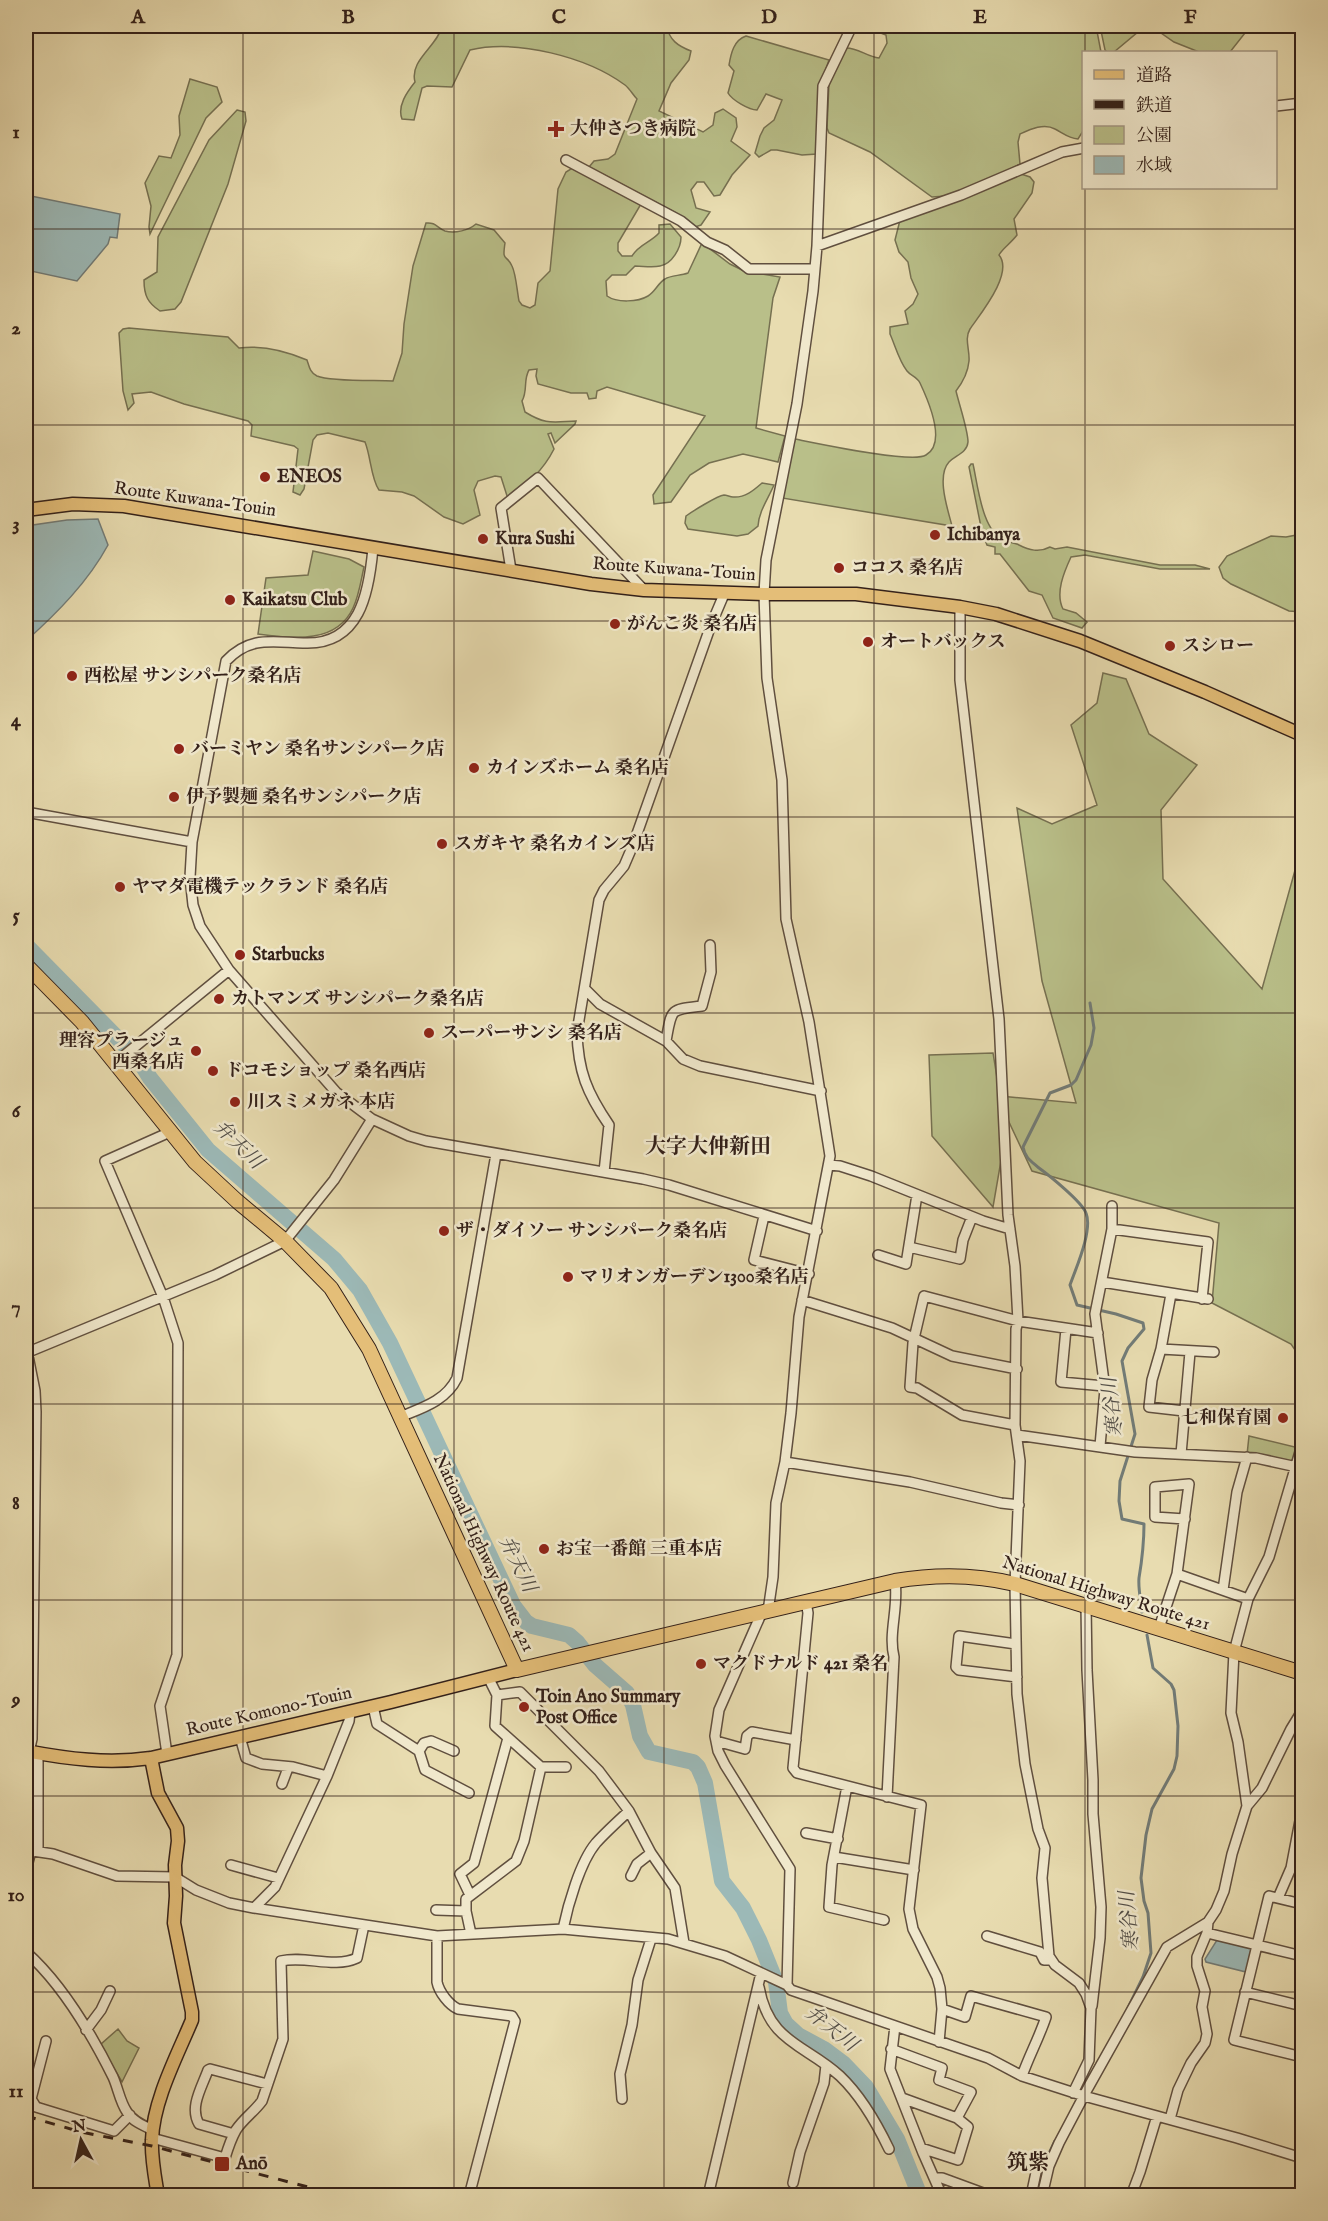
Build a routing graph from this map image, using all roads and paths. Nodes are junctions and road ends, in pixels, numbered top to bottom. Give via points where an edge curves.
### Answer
1 (852, 26) edge
2 (1302, 103) edge
3 (1277, 106) edge
4 (1082, 148) edge
5 (566, 160) dead end
6 (817, 246) junction
7 (814, 269) junction
8 (26, 510) edge
9 (373, 548) junction
10 (512, 570) junction
11 (644, 590) junction
12 (726, 592) junction
13 (764, 594) junction
14 (960, 607) junction
15 (1302, 735) edge
16 (26, 812) edge
17 (192, 842) junction
18 (711, 945) dead end
19 (26, 965) edge
20 (229, 970) junction
21 (585, 990) junction
22 (666, 1041) junction
23 (119, 1060) junction
24 (821, 1091) junction
25 (372, 1119) junction
26 (170, 1132) junction
27 (496, 1154) junction
28 (829, 1165) junction
29 (604, 1172) junction
30 (917, 1195) junction
31 (1112, 1206) dead end
32 (764, 1216) junction
33 (972, 1217) junction
34 (1010, 1229) junction
35 (1112, 1229) junction
36 (817, 1231) junction
37 (288, 1238) junction
38 (909, 1247) junction
39 (878, 1255) dead end
40 (809, 1274) junction
41 (1101, 1282) junction
42 (1172, 1294) junction
43 (164, 1297) junction
44 (802, 1300) junction
45 (1018, 1321) junction
46 (1066, 1329) junction
47 (1098, 1333) junction
48 (914, 1338) junction
49 (1161, 1348) junction
50 (26, 1351) edge
51 (1190, 1352) junction
52 (1214, 1352) dead end
53 (1017, 1369) junction
54 (1104, 1386) junction
55 (1184, 1411) junction
56 (406, 1414) junction
57 (1016, 1430) junction
58 (1302, 1445) edge
59 (1100, 1446) junction
60 (1181, 1454) junction
61 (1247, 1457) junction
62 (26, 1458) edge
63 (36, 1461) junction
64 (784, 1462) junction
65 (1297, 1467) junction
66 (1019, 1505) junction
67 (1185, 1519) junction
68 (1177, 1574) junction
69 (895, 1581) junction
70 (1015, 1584) junction
71 (1223, 1590) junction
72 (1248, 1599) junction
73 (806, 1602) junction
74 (1086, 1605) junction
75 (765, 1612) junction
76 (1159, 1628) junction
77 (1016, 1644) junction
78 (1234, 1652) junction
79 (517, 1670) junction
80 (1302, 1673) edge
81 (488, 1677) junction
82 (1017, 1677) junction
83 (497, 1695) junction
84 (373, 1706) junction
85 (1302, 1711) edge
86 (350, 1712) junction
87 (240, 1737) junction
88 (508, 1738) junction
89 (796, 1740) junction
90 (716, 1741) junction
91 (419, 1750) junction
92 (31, 1752) edge
93 (454, 1752) dead end
94 (167, 1754) junction
95 (151, 1758) junction
96 (541, 1767) junction
97 (566, 1767) dead end
98 (288, 1768) junction
99 (327, 1776) junction
100 (282, 1784) dead end
101 (847, 1786) junction
102 (469, 1793) dead end
103 (886, 1797) junction
104 (1247, 1806) junction
105 (629, 1810) junction
106 (1302, 1810) edge
107 (806, 1833) dead end
108 (838, 1839) junction
109 (31, 1851) edge
110 (651, 1854) junction
111 (834, 1857) junction
112 (231, 1865) dead end
113 (26, 1870) edge
114 (914, 1870) junction
115 (631, 1876) dead end
116 (176, 1877) junction
117 (278, 1878) junction
118 (470, 1895) junction
119 (1278, 1898) junction
120 (1302, 1904) edge
121 (254, 1908) junction
122 (436, 1910) dead end
123 (466, 1911) junction
124 (884, 1920) dead end
125 (1208, 1922) junction
126 (364, 1926) junction
127 (563, 1929) junction
128 (1207, 1933) junction
129 (471, 1934) junction
130 (437, 1936) junction
131 (987, 1936) dead end
132 (651, 1939) junction
133 (684, 1943) junction
134 (1257, 1945) junction
135 (26, 1953) edge
136 (1302, 1956) edge
137 (1051, 1960) junction
138 (762, 1978) junction
139 (785, 1984) junction
140 (110, 1991) dead end
141 (1245, 1992) junction
142 (1302, 2006) edge
143 (1091, 2008) junction
144 (942, 2009) junction
145 (895, 2026) junction
146 (86, 2030) junction
147 (46, 2041) dead end
148 (939, 2042) junction
149 (891, 2049) junction
150 (1302, 2057) edge
151 (826, 2066) junction
152 (1022, 2076) junction
153 (267, 2084) junction
154 (1078, 2094) junction
155 (902, 2097) junction
156 (622, 2099) dead end
157 (130, 2115) junction
158 (1157, 2116) junction
159 (957, 2118) junction
160 (1170, 2119) junction
161 (152, 2134) junction
162 (234, 2134) junction
163 (921, 2148) junction
164 (889, 2149) dead end
165 (1026, 2158) dead end
166 (1302, 2158) edge
167 (934, 2178) junction
168 (793, 2183) dead end
169 (158, 2196) edge
170 (469, 2196) edge
171 (708, 2196) edge
172 (942, 2196) edge
173 (991, 2196) edge
174 (1031, 2196) edge
175 (1042, 2196) edge
176 (1131, 2196) edge

1 - 6 street via 823,86
2 - 3 street
4 - 6 street via 1062,152 961,195
5 - 7 street via 681,221 749,268
6 - 7 street
7 - 13 street via 802,373 770,535
8 - 9 main road, Route Kuwana-Touin via 73,504 124,506
9 - 10 main road, Route Kuwana-Touin
9 - 17 street via 367,592 355,620 341,636 307,644 259,641 237,650 226,661
10 - 11 main road, Route Kuwana-Touin
10 - 11 street via 501,508 537,478
11 - 12 main road, Route Kuwana-Touin
12 - 13 main road, Route Kuwana-Touin
12 - 21 street via 633,845 624,866 599,900
13 - 14 main road, Route Kuwana-Touin via 856,594
13 - 24 street via 767,678 782,780 786,919
14 - 15 main road, Route Kuwana-Touin via 996,614 1080,641
14 - 34 street via 960,680 999,1019
16 - 17 street
17 - 20 street via 193,905 200,926
18 - 22 street via 711,972 702,1006 675,1009
19 - 23 highway, National Highway Route 421
20 - 23 street
20 - 25 street via 322,1078
21 - 22 street via 600,1004
21 - 29 street via 577,1032 578,1054 587,1087 609,1125
22 - 24 street via 683,1059 700,1066
23 - 26 highway, National Highway Route 421
24 - 28 street via 830,1146
25 - 27 street via 426,1142
25 - 37 street via 334,1180
26 - 37 highway, National Highway Route 421 via 237,1201
26 - 43 street via 105,1161
27 - 29 street
27 - 56 street via 459,1371 447,1393
28 - 30 street
28 - 36 street
29 - 32 street via 669,1185
30 - 33 street
30 - 38 street
31 - 35 street
32 - 36 street
32 - 40 street via 754,1260
33 - 34 street
33 - 38 street via 960,1259
34 - 45 street
35 - 41 street
35 - 42 street via 1208,1242 1205,1299
36 - 40 street
37 - 43 street
37 - 56 highway, National Highway Route 421 via 331,1288
38 - 39 street via 906,1264
40 - 44 street
41 - 42 street
41 - 47 street via 1096,1310
42 - 49 street
43 - 50 street
43 - 94 street via 178,1343 177,1655 160,1706
44 - 48 street
44 - 64 street
45 - 46 street
45 - 48 street via 924,1296
45 - 53 street
46 - 47 street
46 - 54 street via 1061,1382
47 - 54 street
48 - 53 street via 952,1356
48 - 57 street via 910,1387 962,1415
49 - 51 street
49 - 55 street via 1149,1407
50 - 63 street via 35,1391
51 - 52 street
51 - 55 street
53 - 57 street
54 - 59 street
55 - 60 street
56 - 79 highway, National Highway Route 421
57 - 59 street
57 - 66 street
58 - 65 street
59 - 60 street via 1130,1452
60 - 61 street
61 - 65 street
61 - 71 street via 1237,1492
62 - 63 street
63 - 92 street
64 - 66 street via 858,1472
64 - 75 street via 776,1503 773,1577
65 - 72 street via 1269,1557
66 - 70 street
67 - 67 street via 1155,1517 1155,1488 1189,1484
67 - 68 street
68 - 71 street
68 - 76 street
69 - 70 highway, National Highway Route 421 via 959,1575
69 - 73 highway, National Highway Route 421
69 - 103 street
70 - 74 highway, National Highway Route 421
70 - 77 street
71 - 72 street
72 - 78 street
73 - 75 highway, National Highway Route 421
73 - 89 street
74 - 76 highway, National Highway Route 421
74 - 143 street via 1093,1814 1101,1907
75 - 79 highway, National Highway Route 421
75 - 90 street via 719,1710
76 - 78 highway, National Highway Route 421
77 - 82 street
77 - 82 street via 959,1636 956,1667
78 - 80 highway, National Highway Route 421
78 - 104 street via 1231,1713
79 - 81 main road, Route Komono-Touin
81 - 83 street
81 - 84 main road, Route Komono-Touin
82 - 137 street via 1021,1743 1032,1805 1045,1848 1043,1886
83 - 88 street via 495,1726
83 - 105 street via 520,1692 599,1772
84 - 86 main road, Route Komono-Touin
84 - 91 street via 380,1727
85 - 104 street via 1262,1788
86 - 87 main road, Route Komono-Touin
86 - 99 street
87 - 94 main road, Route Komono-Touin
87 - 98 street via 246,1758
88 - 96 street
88 - 118 street via 474,1863 460,1874
89 - 90 street via 752,1732 747,1736 745,1749
89 - 101 street via 793,1768 797,1773
90 - 139 street via 725,1765 790,1869
91 - 93 street via 431,1741
91 - 102 street via 425,1770
92 - 95 main road, Route Komono-Touin via 87,1761
92 - 109 street
94 - 95 main road, Route Komono-Touin
95 - 116 main road via 158,1793 177,1828
96 - 97 street
96 - 118 street via 516,1861
98 - 99 street
98 - 100 street
99 - 117 street
101 - 103 street
101 - 108 street
103 - 114 street via 921,1805
104 - 125 street via 1224,1891
105 - 110 street
105 - 127 street via 588,1856 569,1901
106 - 119 street via 1291,1868
107 - 108 street
108 - 111 street
109 - 113 street
109 - 116 street via 117,1876
110 - 115 street via 637,1864
110 - 133 street via 675,1888
111 - 114 street
111 - 124 street via 829,1907
112 - 117 street
114 - 144 street via 910,1917 937,1977
116 - 121 street via 196,1890
116 - 161 main road via 174,1923 191,1998 192,2020 160,2098
117 - 121 street via 275,1887
118 - 123 street
119 - 120 street
119 - 134 street via 1269,1896
121 - 126 street
122 - 123 street
123 - 129 street
125 - 128 street
125 - 154 street via 1167,1947
126 - 130 street
126 - 153 street via 357,1958 349,1962 281,1961 283,2039
127 - 129 street
127 - 132 street
128 - 134 street
128 - 160 street via 1197,1957 1205,1991 1202,2007 1207,2034 1178,2090
129 - 130 street
130 - 170 street via 438,1987 453,2006 512,2016 515,2021
131 - 137 street via 1040,1952 1044,1960
132 - 133 street
132 - 156 street via 638,1980 620,2074
133 - 138 street via 725,1956
134 - 136 street
134 - 141 street
135 - 146 street via 37,1962
137 - 143 street via 1079,1983
138 - 139 street
138 - 151 street via 764,2008 775,2026
138 - 171 street
139 - 145 street via 791,1990
140 - 146 street via 102,2010
141 - 142 street
141 - 150 street via 1234,2040
143 - 154 street via 1089,2060
144 - 148 street
144 - 152 street via 965,2017 971,1996 1046,2017
145 - 148 street
145 - 149 street
146 - 157 street
147 - 157 street via 31,2099 36,2107 114,2131
148 - 152 street via 988,2058
149 - 155 street via 890,2069
149 - 159 street via 942,2068 939,2080 971,2092
151 - 164 street via 858,2097
151 - 168 street
152 - 154 street
153 - 162 street via 262,2101
153 - 162 street via 208,2070 194,2109 196,2118 199,2124
154 - 158 street
154 - 175 street via 1049,2166
155 - 159 street
155 - 163 street
157 - 161 street
158 - 160 street
158 - 176 street
159 - 163 street via 968,2127 958,2160
160 - 166 street
161 - 162 street via 225,2158
161 - 169 main road
163 - 167 street
165 - 174 street via 1038,2163
167 - 172 street
167 - 173 street

